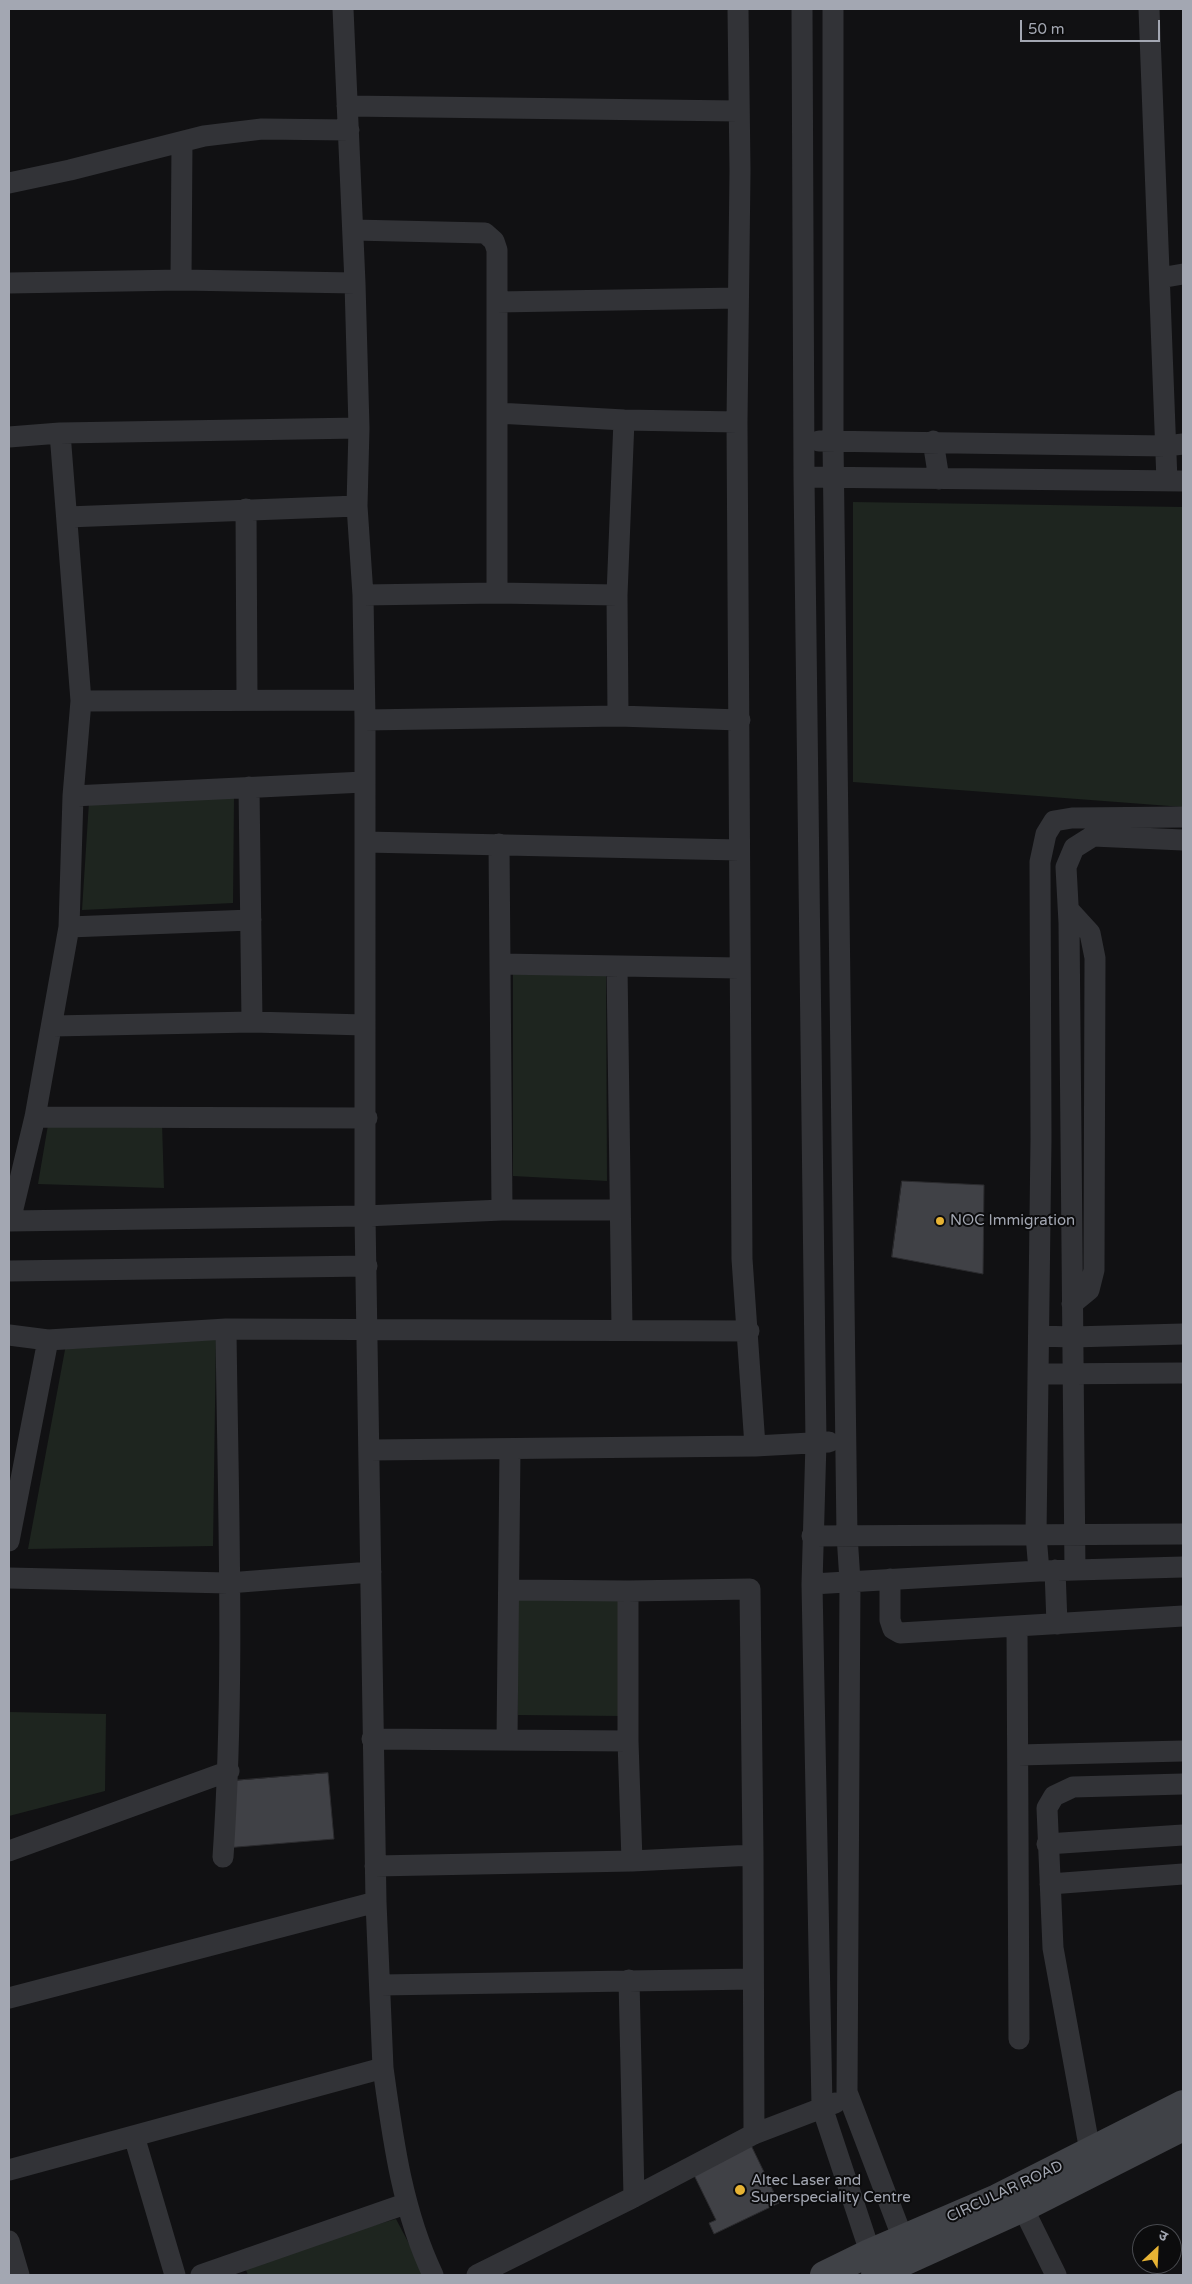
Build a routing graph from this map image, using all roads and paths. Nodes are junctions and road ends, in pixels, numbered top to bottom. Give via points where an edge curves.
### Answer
1 (344, 9) edge
2 (738, 9) edge
3 (802, 9) edge
4 (833, 9) edge
5 (1149, 9) edge
6 (347, 106) junction
7 (738, 111) junction
8 (349, 130) junction
9 (182, 142) junction
10 (9, 183) edge
11 (353, 230) junction
12 (1183, 274) edge
13 (1160, 278) junction
14 (181, 280) junction
15 (9, 283) edge
16 (355, 283) junction
17 (738, 298) junction
18 (497, 302) junction
19 (497, 413) junction
20 (624, 420) junction
21 (737, 422) junction
22 (358, 428) junction
23 (60, 434) junction
24 (9, 437) edge
25 (804, 441) junction
26 (832, 441) junction
27 (933, 441) junction
28 (1175, 445) edge
29 (804, 477) junction
30 (834, 477) junction
31 (939, 478) junction
32 (1175, 481) edge
33 (357, 506) junction
34 (246, 509) junction
35 (67, 517) junction
36 (497, 593) junction
37 (363, 595) junction
38 (617, 595) junction
39 (248, 699) junction
40 (81, 701) junction
41 (364, 710) junction
42 (618, 716) junction
43 (740, 720) junction
44 (364, 782) junction
45 (248, 787) junction
46 (73, 796) junction
47 (1183, 817) edge
48 (1054, 821) junction
49 (1183, 840) edge
50 (365, 842) junction
51 (499, 844) junction
52 (1074, 848) junction
53 (739, 850) junction
54 (251, 920) junction
55 (69, 927) junction
56 (500, 964) junction
57 (617, 966) junction
58 (739, 968) junction
59 (252, 1022) junction
60 (365, 1025) junction
61 (53, 1026) junction
62 (35, 1117) junction
63 (367, 1118) junction
64 (502, 1210) junction
65 (620, 1210) junction
66 (365, 1216) junction
67 (9, 1221) edge
68 (366, 1266) junction
69 (9, 1271) edge
70 (226, 1329) junction
71 (622, 1329) junction
72 (368, 1331) junction
73 (748, 1331) junction
74 (1183, 1334) edge
75 (9, 1335) edge
76 (1039, 1336) junction
77 (1072, 1338) junction
78 (48, 1340) junction
79 (1183, 1373) edge
80 (1038, 1374) junction
81 (1072, 1375) junction
82 (816, 1442) junction
83 (846, 1442) junction
84 (755, 1446) junction
85 (510, 1449) junction
86 (370, 1450) junction
87 (1183, 1534) edge
88 (847, 1535) junction
89 (1036, 1535) junction
90 (1073, 1535) junction
91 (812, 1536) junction
92 (9, 1541) edge
93 (1183, 1567) edge
94 (1056, 1570) junction
95 (370, 1572) junction
96 (9, 1578) edge
97 (890, 1579) junction
98 (850, 1581) junction
99 (228, 1583) junction
100 (812, 1584) junction
101 (508, 1590) junction
102 (628, 1591) junction
103 (1183, 1616) edge
104 (1057, 1624) junction
105 (1017, 1626) junction
106 (372, 1739) junction
107 (507, 1740) junction
108 (628, 1741) junction
109 (1183, 1751) edge
110 (1018, 1755) junction
111 (229, 1771) junction
112 (1183, 1784) edge
113 (1183, 1835) edge
114 (1047, 1844) junction
115 (9, 1851) edge
116 (753, 1855) junction
117 (223, 1857) dead end
118 (632, 1861) junction
119 (375, 1866) junction
120 (1183, 1874) edge
121 (1050, 1884) junction
122 (376, 1902) junction
123 (754, 1979) junction
124 (630, 1980) junction
125 (381, 1985) junction
126 (9, 1998) edge
127 (1019, 2039) dead end
128 (383, 2068) junction
129 (849, 2098) junction
130 (1183, 2104) edge
131 (822, 2107) junction
132 (1183, 2127) edge
133 (754, 2134) junction
134 (134, 2136) junction
135 (1090, 2151) junction
136 (9, 2170) edge
137 (634, 2197) junction
138 (405, 2204) junction
139 (1023, 2208) junction
140 (9, 2241) edge
141 (907, 2249) junction
142 (874, 2267) edge
143 (18, 2275) edge
144 (175, 2275) edge
145 (201, 2275) edge
146 (433, 2275) edge
147 (477, 2275) edge
148 (824, 2275) edge
149 (1056, 2275) edge

1 - 6 street
2 - 7 street
3 - 25 street
4 - 26 street
5 - 13 street
6 - 7 street
6 - 8 street
7 - 17 street
8 - 9 street via 262,129
8 - 11 street
9 - 10 street
9 - 14 street
11 - 16 street
11 - 18 street via 485,233 494,241 497,250
12 - 13 street
13 - 28 street
14 - 15 street
14 - 16 street
16 - 22 street
17 - 18 street
17 - 21 street
18 - 19 street
19 - 20 street
19 - 36 street
20 - 21 street
20 - 38 street
21 - 43 street
22 - 23 street
22 - 33 street
23 - 24 street
23 - 35 street
25 - 26 street
25 - 29 street
26 - 27 street
26 - 30 street
27 - 28 street
27 - 31 street
28 - 32 street
29 - 30 street
29 - 82 street
30 - 31 street
30 - 83 street
31 - 32 street
33 - 34 street
33 - 37 street
34 - 35 street
34 - 39 street
35 - 40 street
36 - 37 street
36 - 38 street
37 - 41 street
38 - 42 street
39 - 40 street
39 - 41 street
40 - 46 street
41 - 42 street
41 - 44 street
42 - 43 street
43 - 53 street
44 - 45 street
44 - 50 street
45 - 46 street
45 - 54 street
46 - 55 street
47 - 48 street
48 - 52 street
48 - 76 street via 1046,834 1040,862 1042,1140
49 - 52 street via 1093,836
50 - 51 street
50 - 60 street
51 - 53 street
51 - 56 street
52 - 77 street via 1066,867
53 - 58 street
54 - 55 street
54 - 59 street
55 - 61 street
56 - 57 street
56 - 64 street
57 - 58 street
57 - 65 street
58 - 73 street via 742,1259
59 - 60 street
59 - 61 street
60 - 63 street
61 - 62 street
62 - 63 street
62 - 67 street
63 - 66 street
64 - 65 street
64 - 66 street
65 - 71 street
66 - 67 street
66 - 68 street
68 - 69 street
68 - 72 street
70 - 72 street
70 - 78 street
70 - 99 street
71 - 72 street
71 - 73 street
72 - 86 street
73 - 84 street
74 - 77 street
75 - 78 street
76 - 77 street
76 - 80 street
77 - 81 street
78 - 92 street
79 - 81 street
80 - 81 street
80 - 89 street
81 - 90 street
82 - 83 street
82 - 84 street
82 - 91 street
83 - 88 street
84 - 85 street
85 - 86 street
85 - 101 street
86 - 95 street
87 - 90 street
88 - 89 street
88 - 91 street
88 - 98 street
89 - 90 street
89 - 94 street
90 - 94 street
91 - 100 street
93 - 94 street
94 - 97 street
94 - 104 street
95 - 99 street
95 - 106 street
96 - 99 street
97 - 98 street
97 - 105 street via 890,1620 900,1633
98 - 100 street
98 - 129 street
99 - 111 street
100 - 131 street
101 - 102 street
101 - 107 street
102 - 108 street
102 - 116 street via 750,1589
103 - 104 street
104 - 105 street
105 - 110 street
106 - 107 street
106 - 119 street
107 - 108 street
108 - 118 street
109 - 110 street
110 - 127 street
111 - 115 street
111 - 117 street
112 - 114 street via 1062,1790 1047,1808
113 - 114 street
114 - 121 street
116 - 118 street
116 - 123 street
118 - 119 street
119 - 122 street
120 - 121 street
121 - 135 street via 1053,1948
122 - 125 street
122 - 126 street
123 - 124 street
123 - 133 street
124 - 125 street
124 - 137 street
125 - 128 street
128 - 134 street
128 - 138 street
129 - 131 street
129 - 141 street
130 - 135 street, CIRCULAR ROAD
131 - 133 street
131 - 142 street
132 - 139 street, CIRCULAR ROAD
133 - 137 street
134 - 136 street
134 - 144 street
135 - 141 street, CIRCULAR ROAD
137 - 147 street
138 - 145 street
138 - 146 street
139 - 141 street, CIRCULAR ROAD
139 - 149 street
140 - 143 street
141 - 142 street, CIRCULAR ROAD
142 - 148 street, CIRCULAR ROAD

